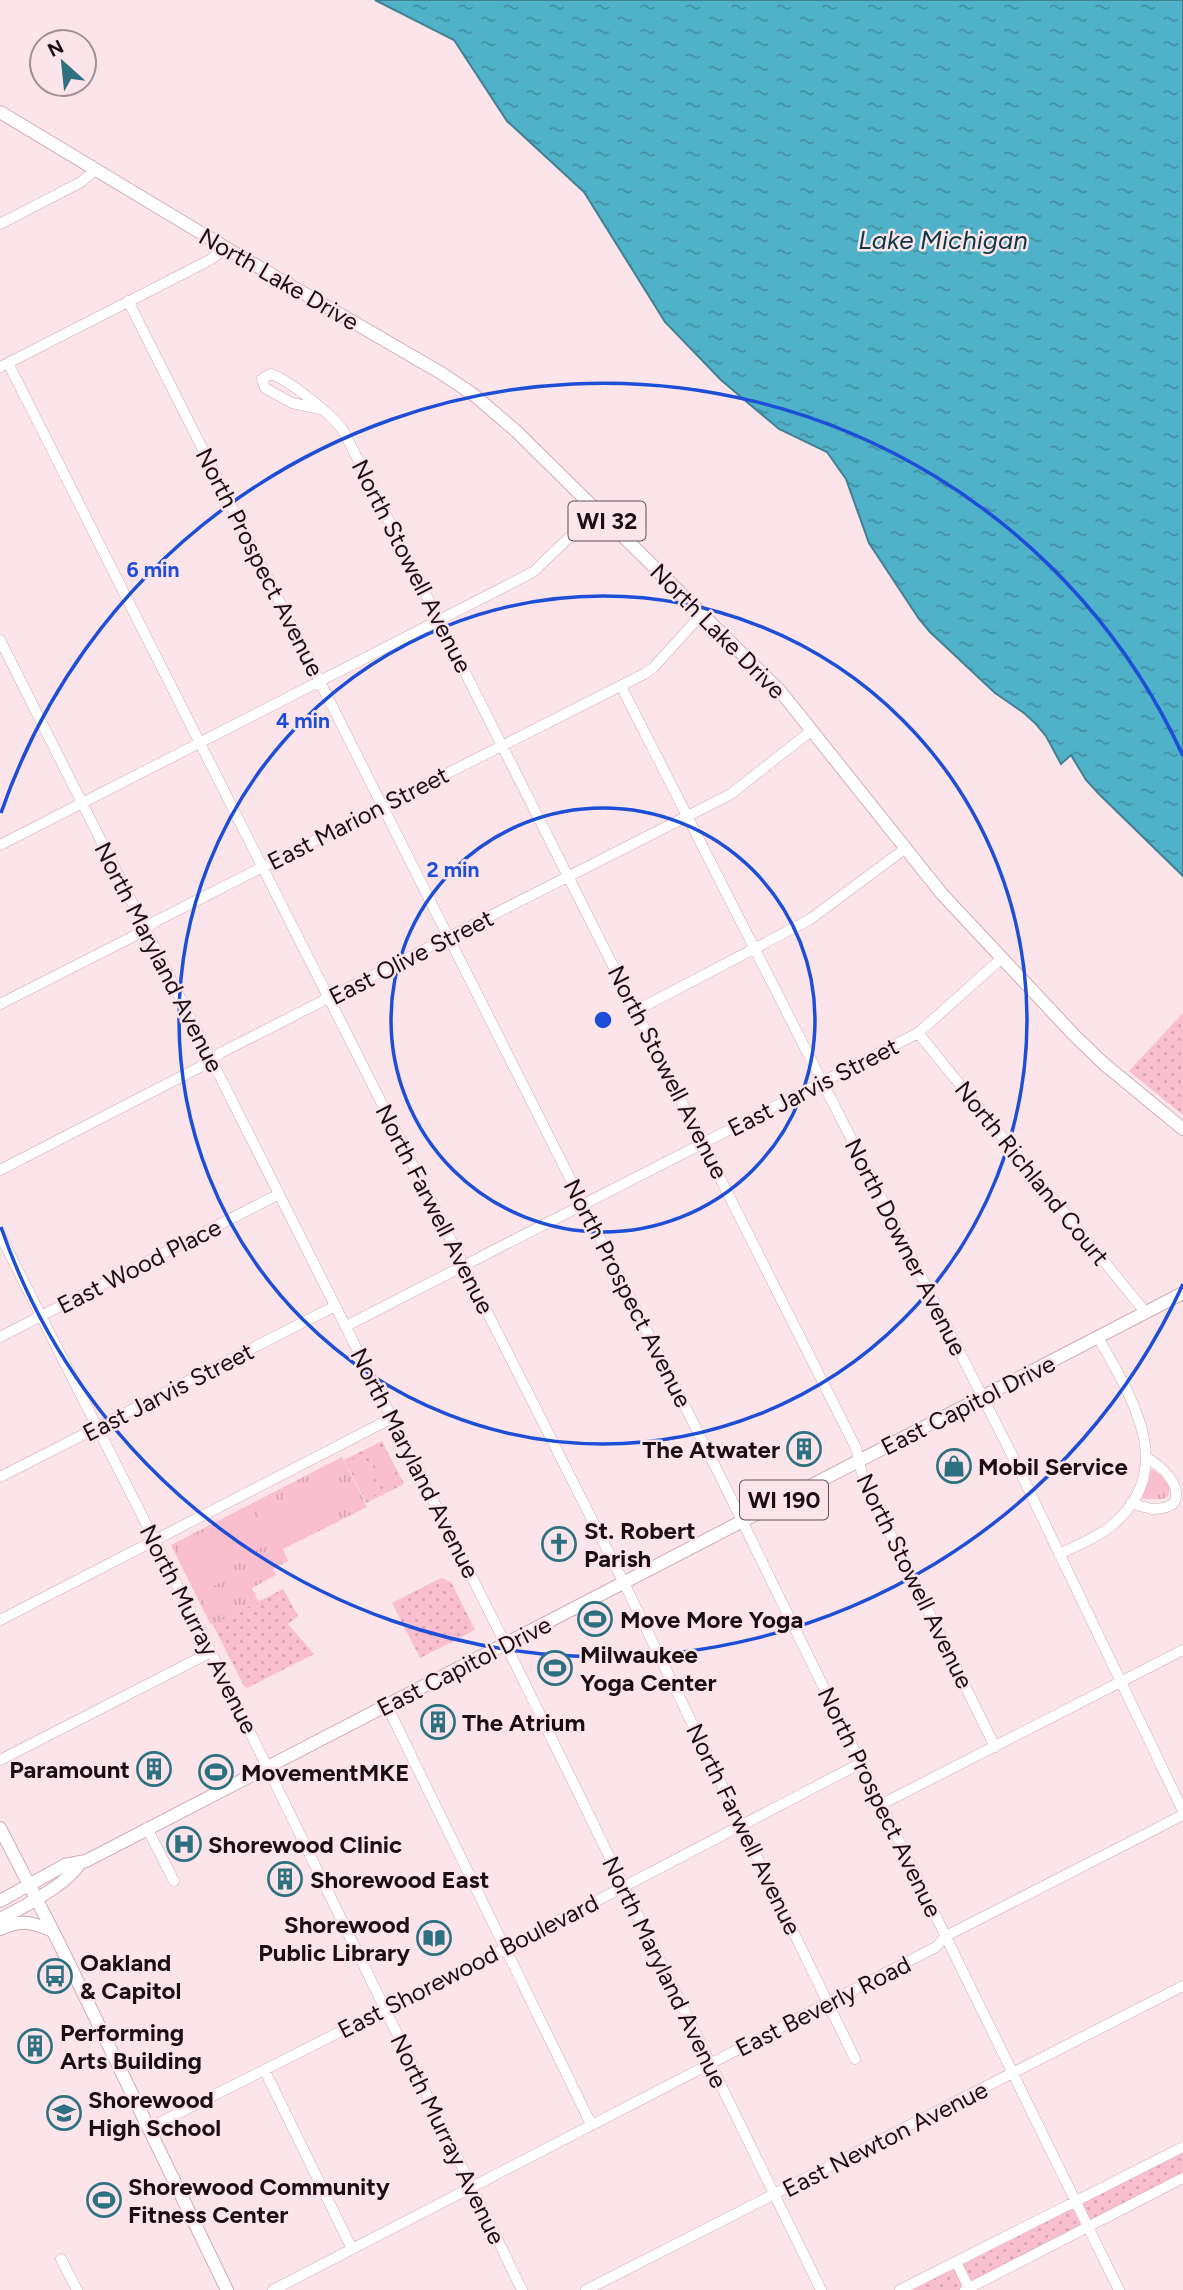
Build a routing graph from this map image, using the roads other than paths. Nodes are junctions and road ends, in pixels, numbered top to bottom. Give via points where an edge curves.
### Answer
1 (0, 112) edge
2 (95, 170) junction
3 (0, 224) edge
4 (226, 248) junction
5 (128, 301) junction
6 (4, 365) edge
7 (320, 409) junction
8 (597, 511) junction
9 (702, 614) junction
10 (439, 620) junction
11 (0, 640) edge
12 (320, 680) junction
13 (621, 685) junction
14 (811, 730) junction
15 (201, 743) junction
16 (503, 745) junction
17 (82, 803) junction
18 (383, 806) junction
19 (687, 817) junction
20 (0, 845) edge
21 (906, 848) junction
22 (263, 867) junction
23 (569, 877) junction
24 (145, 929) junction
25 (450, 938) junction
26 (755, 949) junction
27 (1002, 957) junction
28 (329, 999) junction
29 (0, 1004) edge
30 (637, 1010) junction
31 (918, 1033) junction
32 (211, 1059) junction
33 (822, 1082) junction
34 (1183, 1129) edge
35 (703, 1143) junction
36 (0, 1170) edge
37 (279, 1194) junction
38 (584, 1205) junction
39 (0, 1235) edge
40 (464, 1266) junction
41 (1183, 1293) edge
42 (335, 1306) junction
43 (1146, 1313) junction
44 (41, 1317) junction
45 (346, 1326) junction
46 (0, 1337) edge
47 (1098, 1337) junction
48 (983, 1398) junction
49 (392, 1418) junction
50 (98, 1428) junction
51 (1147, 1458) junction
52 (858, 1462) junction
53 (0, 1477) edge
54 (1131, 1503) junction
55 (743, 1522) junction
56 (154, 1539) junction
57 (1059, 1555) junction
58 (624, 1583) junction
59 (0, 1620) edge
60 (506, 1645) junction
61 (1183, 1650) edge
62 (211, 1652) junction
63 (1121, 1682) junction
64 (387, 1706) junction
65 (995, 1746) junction
66 (0, 1760) edge
67 (861, 1763) junction
68 (268, 1768) junction
69 (882, 1804) junction
70 (1183, 1813) edge
71 (742, 1826) junction
72 (0, 1828) edge
73 (147, 1828) junction
74 (80, 1863) junction
75 (174, 1881) dead end
76 (29, 1884) junction
77 (623, 1886) junction
78 (37, 1899) junction
79 (0, 1900) edge
80 (0, 1919) edge
81 (0, 1929) edge
82 (53, 1931) junction
83 (946, 1936) junction
84 (506, 1948) junction
85 (1183, 1986) edge
86 (828, 2003) junction
87 (384, 2008) junction
88 (855, 2059) dead end
89 (710, 2064) junction
90 (265, 2071) junction
91 (1013, 2073) junction
92 (591, 2124) junction
93 (149, 2128) junction
94 (1183, 2147) edge
95 (1183, 2178) edge
96 (472, 2186) junction
97 (775, 2195) junction
98 (1076, 2201) junction
99 (1088, 2227) junction
100 (352, 2249) junction
101 (61, 2259) dead end
102 (956, 2262) junction
103 (967, 2289) edge
104 (77, 2290) edge
105 (227, 2290) edge
106 (272, 2290) edge
107 (522, 2290) edge
108 (586, 2290) edge
109 (821, 2290) edge
110 (900, 2290) edge
111 (1119, 2290) edge

1 - 2 main road, North Lake Drive / WI 32
2 - 3 street via 80,183
2 - 4 main road, North Lake Drive / WI 32
4 - 5 street
4 - 8 main road, North Lake Drive / WI 32 via 474,395
5 - 6 street
5 - 12 street, North Prospect Avenue
6 - 15 street, North Farwell Avenue
7 - 7 street, North Stowell Avenue via 277,376 262,379 265,388 282,399
7 - 10 street, North Stowell Avenue via 344,432
8 - 9 main road, North Lake Drive / WI 32
8 - 10 street via 533,572
9 - 13 street, East Marion Street via 653,668
9 - 14 main road, North Lake Drive / WI 32
10 - 12 street
10 - 16 street, North Stowell Avenue
11 - 17 street, North Maryland Avenue
12 - 15 street
12 - 18 street, North Prospect Avenue
13 - 16 street, East Marion Street
13 - 19 street, North Downer Avenue
14 - 19 street, East Olive Street via 731,794
14 - 21 main road, North Lake Drive / WI 32
15 - 17 street
15 - 22 street, North Farwell Avenue
16 - 18 street, East Marion Street
16 - 23 street, North Stowell Avenue
17 - 20 street
17 - 24 street, North Maryland Avenue
18 - 22 street, East Marion Street
18 - 25 street, North Prospect Avenue
19 - 23 street, East Olive Street
19 - 26 street, North Downer Avenue
21 - 26 street via 810,920
21 - 27 main road, North Lake Drive / WI 32
22 - 24 street, East Marion Street
22 - 28 street, North Farwell Avenue
23 - 25 street, East Olive Street
23 - 30 street, North Stowell Avenue
24 - 29 street, East Marion Street
24 - 32 street, North Maryland Avenue
25 - 28 street, East Olive Street
25 - 38 street, North Prospect Avenue
26 - 30 street
26 - 33 street, North Downer Avenue
27 - 31 street, East Jarvis Street
27 - 34 main road, North Lake Drive / WI 32 via 1089,1049
28 - 32 street, East Olive Street
28 - 40 street, North Farwell Avenue
30 - 35 street, North Stowell Avenue
31 - 33 street, East Jarvis Street
31 - 43 street, North Richland Court
32 - 36 street, East Olive Street
32 - 37 street, North Maryland Avenue
33 - 35 street, East Jarvis Street
33 - 48 street, North Downer Avenue
35 - 38 street, East Jarvis Street
35 - 52 street, North Stowell Avenue via 851,1436
37 - 42 street, North Maryland Avenue
37 - 44 street, East Wood Place
38 - 40 street, East Jarvis Street
38 - 55 street, North Prospect Avenue
39 - 44 street, North Murray Avenue
40 - 45 street, East Jarvis Street
40 - 58 street, North Farwell Avenue
41 - 43 main road, East Capitol Drive / WI 190
42 - 45 street, North Maryland Avenue
42 - 50 street, East Jarvis Street
43 - 47 main road, East Capitol Drive / WI 190
44 - 46 street, East Wood Place
44 - 50 street, North Murray Avenue
45 - 49 street, North Maryland Avenue
47 - 48 main road, East Capitol Drive / WI 190
47 - 51 street via 1136,1410
48 - 52 main road, East Capitol Drive / WI 190
48 - 57 street, North Downer Avenue
49 - 56 street
49 - 60 street, North Maryland Avenue
50 - 53 street, East Jarvis Street
50 - 56 street, North Murray Avenue
51 - 54 street
51 - 54 street via 1167,1471 1180,1492 1163,1508
52 - 55 main road, East Capitol Drive / WI 190
52 - 65 street, North Stowell Avenue
54 - 57 street via 1112,1525
55 - 58 main road, East Capitol Drive / WI 190
55 - 67 street, North Prospect Avenue
56 - 59 street
56 - 62 street, North Murray Avenue
57 - 63 street, North Downer Avenue
58 - 60 main road, East Capitol Drive / WI 190
58 - 71 street, North Farwell Avenue
60 - 64 main road, East Capitol Drive / WI 190
60 - 77 street, North Maryland Avenue
61 - 63 street
62 - 66 street
62 - 68 street, North Murray Avenue
63 - 65 street
63 - 70 street, North Downer Avenue
64 - 68 main road, East Capitol Drive / WI 190
64 - 84 street
65 - 69 street
67 - 69 street, North Prospect Avenue
67 - 71 street, East Shorewood Boulevard
68 - 73 main road, East Capitol Drive / WI 190
68 - 87 street, North Murray Avenue
69 - 83 street, North Prospect Avenue
70 - 83 street, East Beverly Road
71 - 77 street, East Shorewood Boulevard
71 - 86 street, North Farwell Avenue
72 - 76 main road
73 - 74 main road, East Capitol Drive / WI 190
73 - 75 street
74 - 76 main road, East Capitol Drive / WI 190 via 65,1865
74 - 78 main road, East Capitol Drive / WI 190 via 76,1871
76 - 78 main road
76 - 79 main road, East Capitol Drive / WI 190
77 - 84 street, East Shorewood Boulevard
77 - 89 street, North Maryland Avenue
78 - 80 main road, East Capitol Drive / WI 190
78 - 82 main road
81 - 82 main road via 32,1922
82 - 93 main road
83 - 86 street, East Beverly Road via 936,1947
83 - 91 street, North Prospect Avenue
84 - 87 street, East Shorewood Boulevard
84 - 92 street
85 - 91 street, East Newton Avenue
86 - 88 street, North Farwell Avenue
86 - 89 street, East Beverly Road
87 - 90 street, East Shorewood Boulevard
87 - 96 street, North Murray Avenue
89 - 92 street, East Beverly Road
89 - 97 street, North Maryland Avenue
90 - 93 street, East Shorewood Boulevard
90 - 100 street
91 - 97 street, East Newton Avenue
91 - 98 street, North Prospect Avenue
92 - 96 street, East Beverly Road
93 - 105 main road
94 - 98 street
95 - 99 street
96 - 100 street, East Beverly Road
96 - 107 street, North Murray Avenue
97 - 108 street, East Newton Avenue
97 - 109 street, North Maryland Avenue
98 - 99 street, North Prospect Avenue
98 - 102 street
99 - 103 street
99 - 111 street, North Prospect Avenue
100 - 106 street, East Beverly Road
101 - 104 street
102 - 103 street
102 - 110 street

